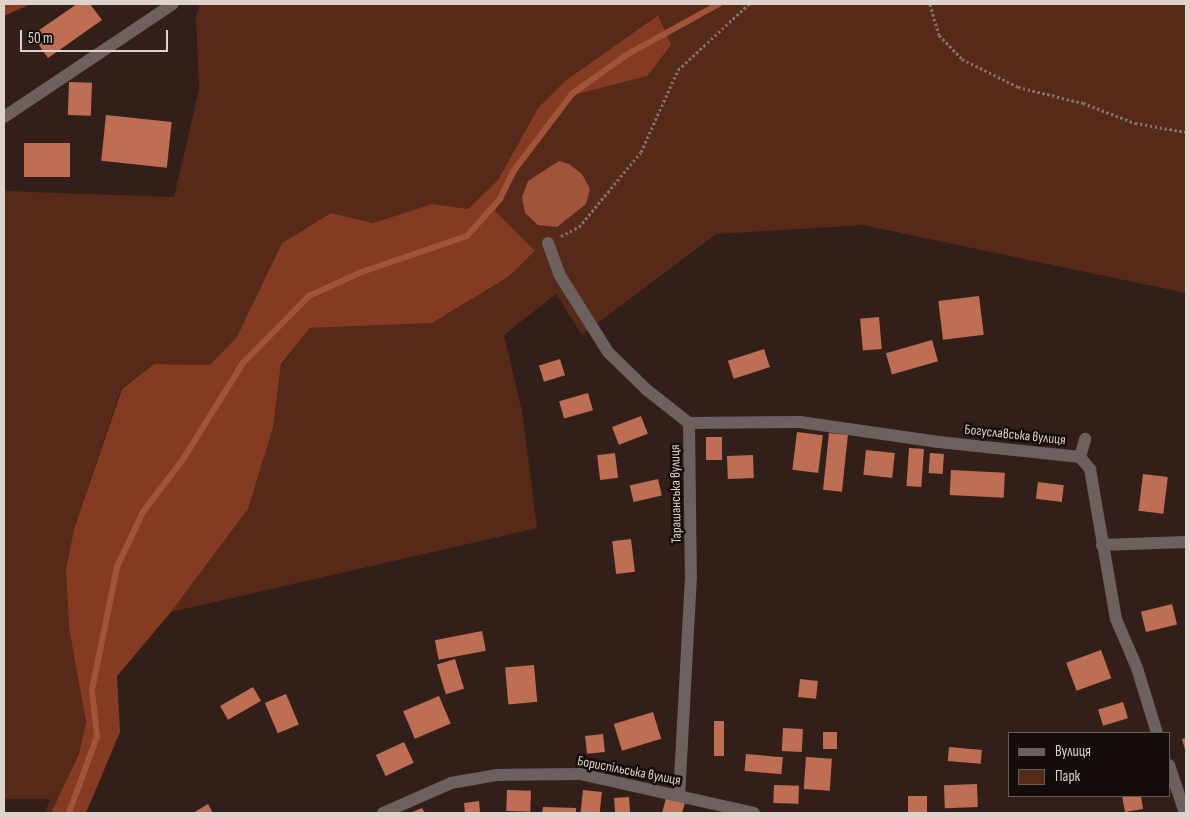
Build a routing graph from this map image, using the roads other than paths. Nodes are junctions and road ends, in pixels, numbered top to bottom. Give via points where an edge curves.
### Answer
1 (173, 4) edge
2 (4, 117) edge
3 (548, 243) road end
4 (689, 423) junction
5 (1085, 439) dead end
6 (1080, 458) junction
7 (1186, 542) edge
8 (1102, 544) junction
9 (1157, 732) edge
10 (1170, 768) edge
11 (679, 796) junction
12 (383, 813) edge
13 (754, 813) edge
14 (1185, 813) edge

1 - 2 street
3 - 4 street via 559,274 608,352 647,390
4 - 6 street, Богуславська вулиця via 800,422
4 - 11 street, Тарашанська вулиця via 692,576
5 - 6 street
6 - 8 street, Богуславська вулиця via 1090,469
7 - 8 street
8 - 9 street, Богуславська вулиця via 1116,619 1137,668
10 - 14 street
11 - 12 street, Бориспільська вулиця via 580,774 497,775 452,783
11 - 13 street, Бориспільська вулиця

